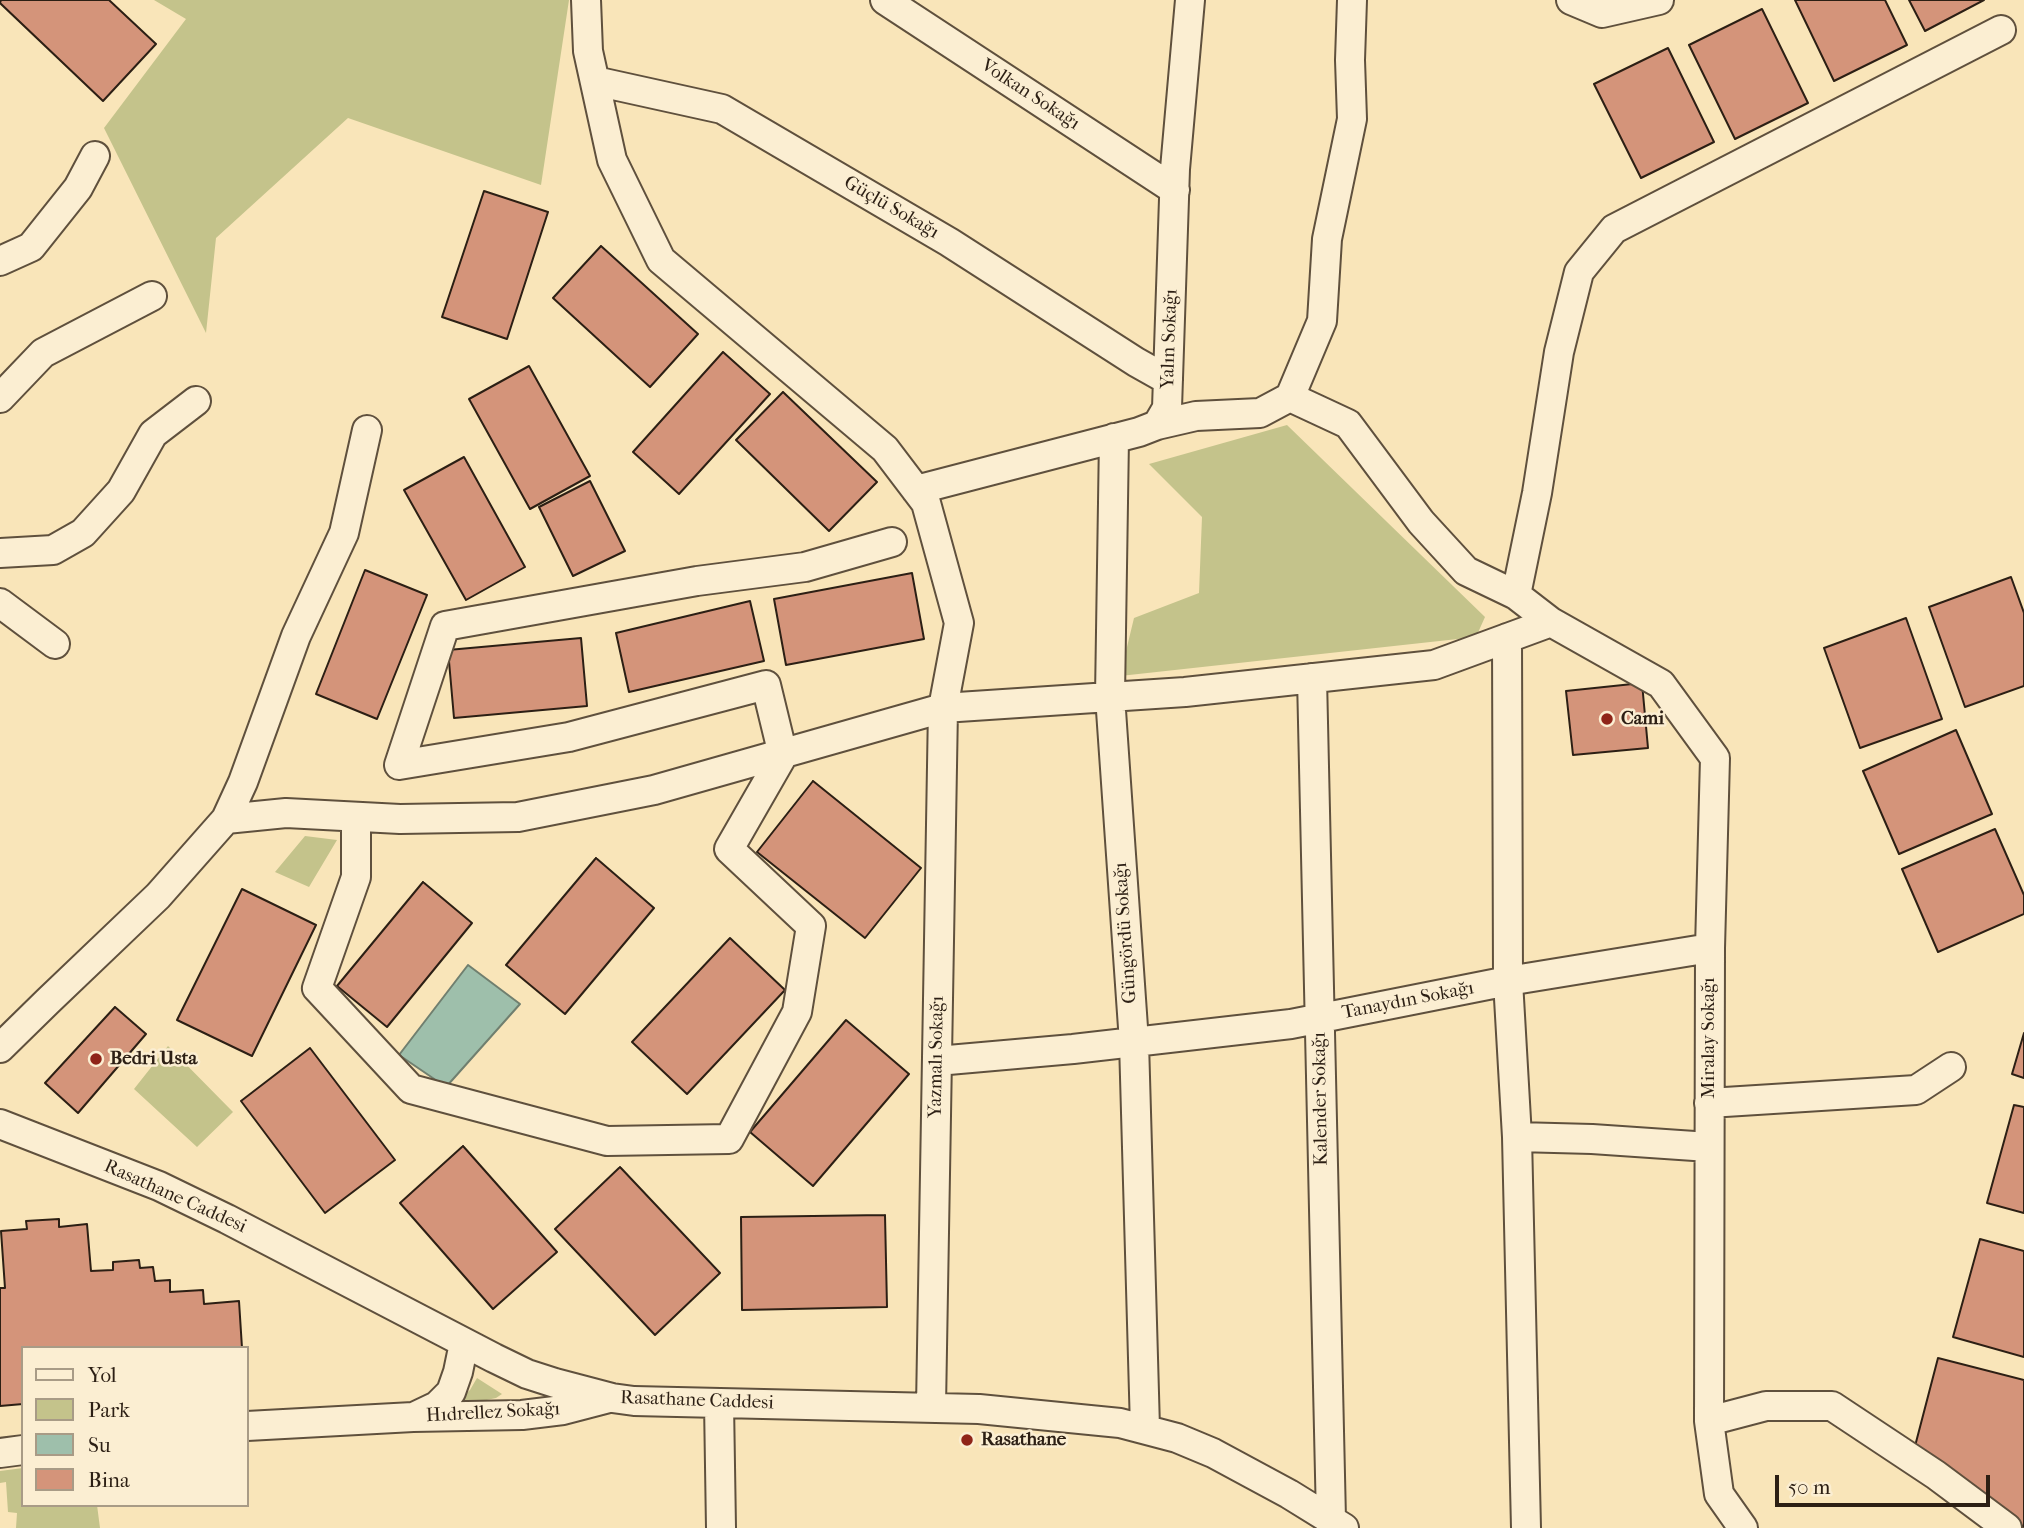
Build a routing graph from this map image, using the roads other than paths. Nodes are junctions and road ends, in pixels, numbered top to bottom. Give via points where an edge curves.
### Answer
1 (586, 0) edge
2 (885, 0) edge
3 (1190, 0) edge
4 (1352, 0) edge
5 (1571, 0) edge
6 (1659, 0) edge
7 (2001, 30) dead end
8 (595, 81) junction
9 (95, 156) dead end
10 (1175, 190) junction
11 (0, 261) edge
12 (152, 296) dead end
13 (1168, 380) junction
14 (1290, 397) junction
15 (0, 398) edge
16 (196, 401) dead end
17 (1157, 425) junction
18 (367, 430) dead end
19 (1114, 438) junction
20 (916, 490) junction
21 (892, 542) dead end
22 (0, 553) edge
23 (1516, 595) junction
24 (0, 603) edge
25 (1551, 622) junction
26 (1507, 638) junction
27 (55, 644) dead end
28 (1312, 678) junction
29 (1110, 696) junction
30 (943, 708) junction
31 (783, 755) junction
32 (356, 817) junction
33 (226, 819) junction
34 (1710, 948) junction
35 (1508, 981) junction
36 (1320, 1018) junction
37 (1134, 1042) junction
38 (0, 1048) edge
39 (937, 1061) junction
40 (1951, 1067) dead end
41 (1709, 1103) junction
42 (0, 1124) edge
43 (1517, 1137) junction
44 (1709, 1147) junction
45 (464, 1343) junction
46 (612, 1398) junction
47 (719, 1403) junction
48 (931, 1407) junction
49 (414, 1417) junction
50 (1709, 1421) junction
51 (248, 1426) edge
52 (1145, 1428) junction
53 (21, 1450) edge
54 (0, 1453) edge
55 (1338, 1524) edge
56 (721, 1528) edge
57 (1525, 1528) edge
58 (1743, 1528) edge
59 (2007, 1528) edge

1 - 8 street, Yazmalı Sokağı via 588,51
2 - 10 street, Volkan Sokağı
3 - 10 street, Yalın Sokağı
4 - 14 street via 1352,119 1327,240 1322,321
5 - 6 street via 1602,13
7 - 23 street via 1614,229 1579,272 1559,352
8 - 13 street, Güçlü Sokağı via 722,109 949,242
8 - 20 street, Yazmalı Sokağı via 612,160 661,260 885,450
9 - 11 street via 78,188 31,247
10 - 13 street, Yalın Sokağı
12 - 15 street via 43,353
13 - 17 street, Yalın Sokağı via 1167,408
14 - 17 street via 1260,412 1196,416
14 - 23 street, Miralay Sokağı via 1348,424 1421,522 1466,571
16 - 22 street via 153,434 121,491 83,533 53,550
17 - 19 street
18 - 33 street via 344,533 296,636
19 - 20 street
19 - 29 street, Güngördü Sokağı
20 - 30 street, Yazmalı Sokağı via 926,503 959,623
21 - 31 street via 805,567 696,581 445,626 399,765 569,737 766,685
23 - 25 street, Miralay Sokağı
24 - 27 street
25 - 26 street
25 - 34 street, Miralay Sokağı via 1661,684 1715,758
26 - 28 street via 1434,665
26 - 35 street
28 - 29 street
28 - 36 street, Kalender Sokağı
29 - 30 street
29 - 37 street, Güngördü Sokağı
30 - 31 street
30 - 39 street, Yazmalı Sokağı
31 - 32 street via 654,790 518,817
31 - 32 street via 729,849 811,926 797,1012 729,1139 607,1141 411,1089 317,988 356,877
32 - 33 street via 286,813
33 - 38 street via 158,896
34 - 35 street, Tanaydın Sokağı
34 - 41 street, Miralay Sokağı
35 - 36 street, Tanaydın Sokağı
35 - 43 street
36 - 37 street, Tanaydın Sokağı
36 - 55 street, Kalender Sokağı
37 - 39 street, Tanaydın Sokağı
37 - 52 street, Güngördü Sokağı
39 - 48 street, Yazmalı Sokağı
40 - 41 street via 1916,1090
41 - 44 street, Miralay Sokağı
42 - 45 street, Rasathane Caddesi via 193,1202
43 - 44 street
43 - 57 street
44 - 50 street, Miralay Sokağı
45 - 46 street, Rasathane Caddesi via 527,1374
45 - 49 street, Hıdrellez Sokağı via 451,1392 437,1406
46 - 47 street, Rasathane Caddesi
46 - 49 street, Hıdrellez Sokağı via 541,1413
47 - 48 street, Rasathane Caddesi
47 - 56 street
48 - 52 street, Rasathane Caddesi
49 - 51 street, Hıdrellez Sokağı
50 - 58 street, Miralay Sokağı via 1719,1494
50 - 59 street via 1766,1406 1832,1406
52 - 55 street, Rasathane Caddesi via 1213,1453
53 - 54 street

